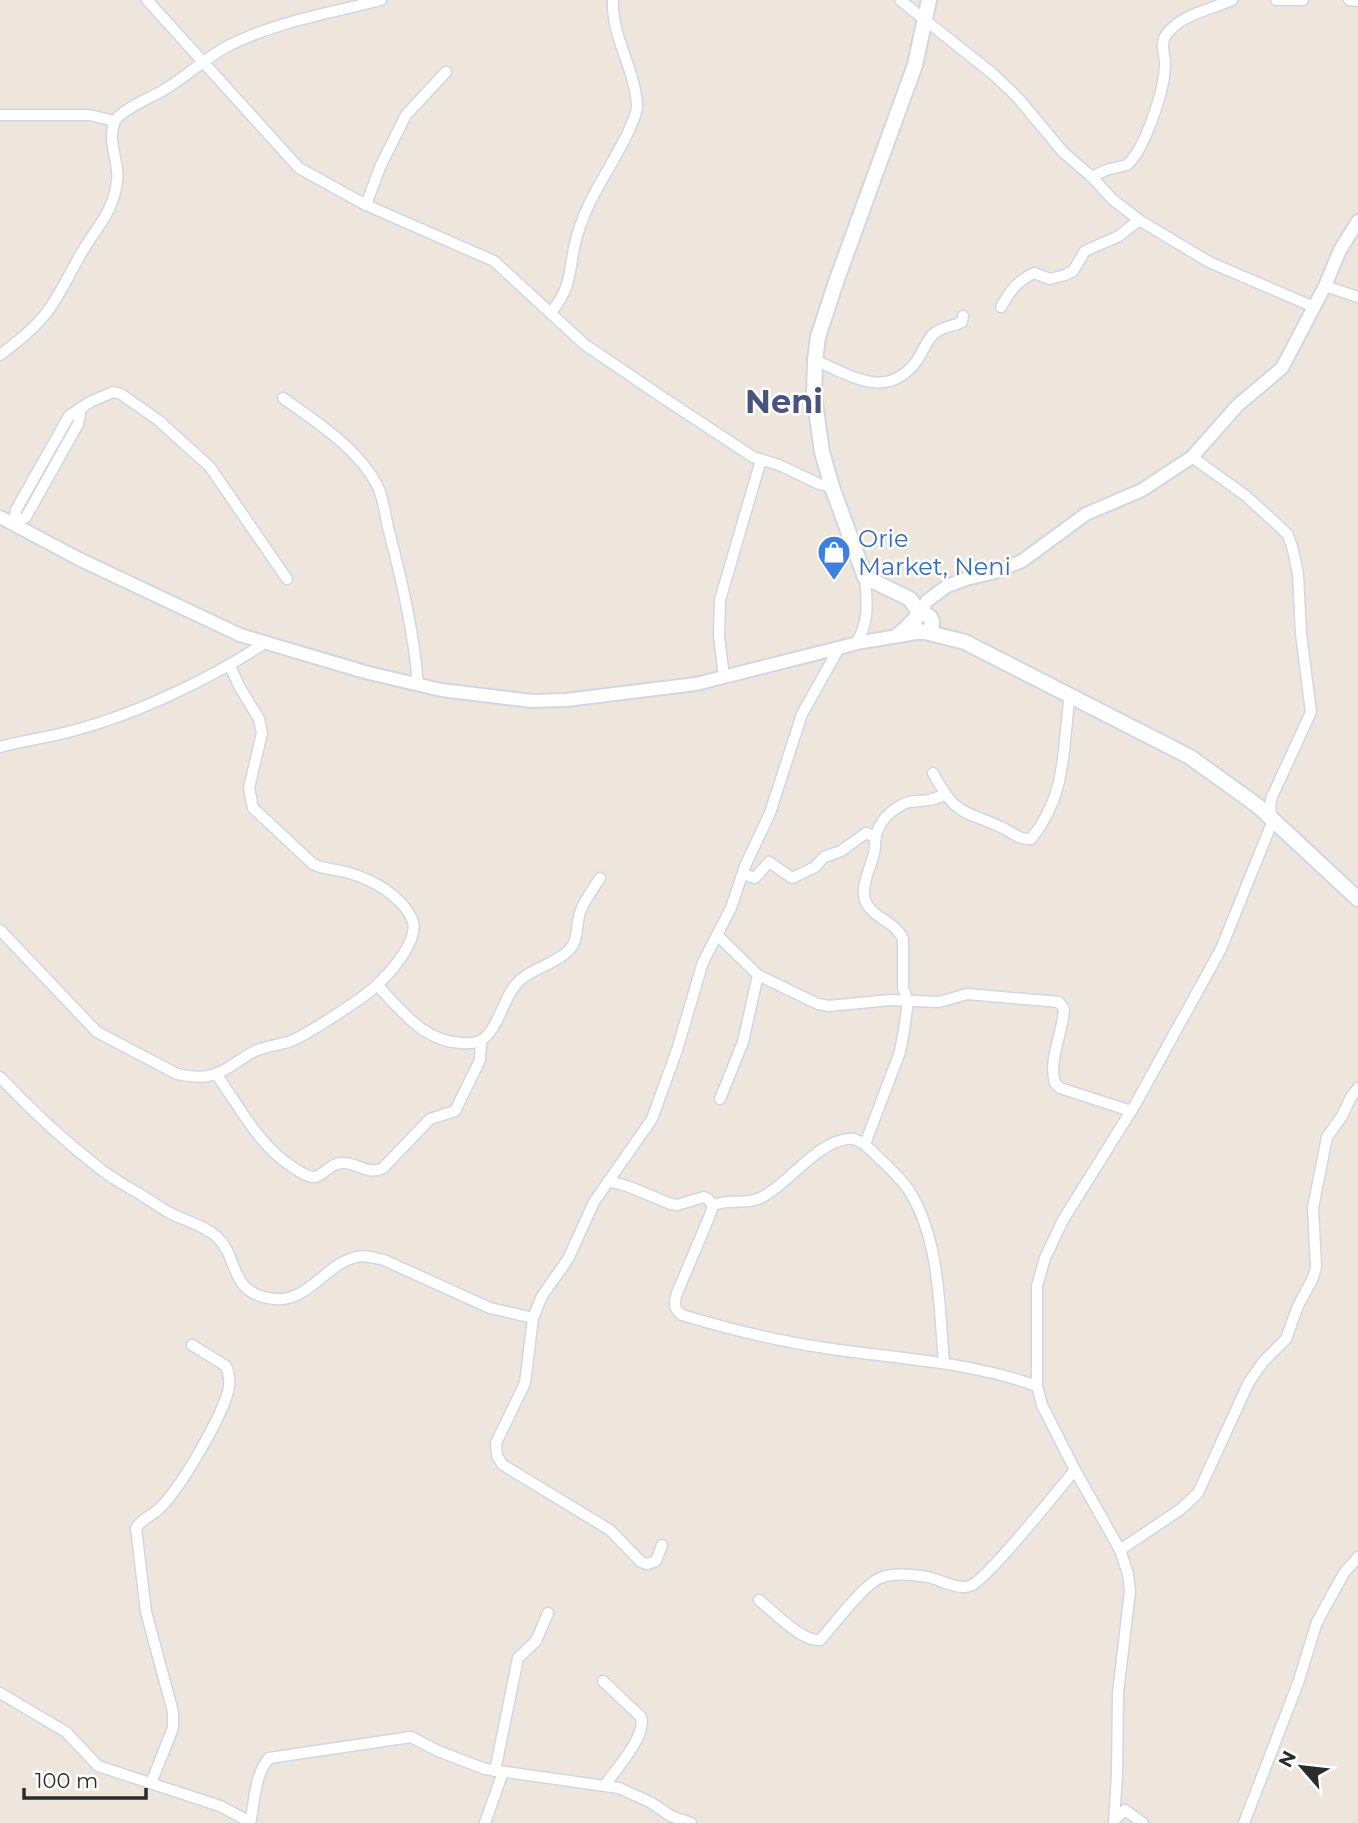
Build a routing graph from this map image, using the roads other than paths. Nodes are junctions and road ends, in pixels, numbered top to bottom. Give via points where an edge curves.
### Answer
1 (148, 0) edge
2 (381, 0) edge
3 (613, 0) edge
4 (900, 0) edge
5 (929, 0) edge
6 (1232, 0) edge
7 (1276, 0) edge
8 (1303, 0) edge
9 (1349, 0) edge
10 (1358, 1) edge
11 (925, 19) junction
12 (202, 63) junction
13 (446, 72) dead end
14 (0, 116) edge
15 (115, 121) junction
16 (1092, 177) junction
17 (366, 205) junction
18 (1139, 220) junction
19 (1358, 221) edge
20 (1325, 286) junction
21 (1358, 297) edge
22 (1001, 307) dead end
23 (1314, 307) junction
24 (551, 312) junction
25 (963, 316) dead end
26 (0, 355) edge
27 (815, 360) junction
28 (283, 398) dead end
29 (1192, 457) junction
30 (761, 460) junction
31 (832, 487) junction
32 (0, 517) edge
33 (13, 525) junction
34 (865, 577) junction
35 (288, 579) dead end
36 (923, 622) junction
37 (263, 644) junction
38 (855, 644) junction
39 (839, 648) junction
40 (230, 666) junction
41 (724, 677) junction
42 (418, 685) junction
43 (1070, 695) junction
44 (0, 747) edge
45 (933, 773) dead end
46 (944, 795) junction
47 (1273, 820) junction
48 (876, 837) junction
49 (743, 874) junction
50 (600, 878) dead end
51 (1358, 899) edge
52 (0, 930) edge
53 (718, 936) junction
54 (758, 975) junction
55 (377, 985) junction
56 (908, 1001) junction
57 (481, 1041) junction
58 (216, 1074) junction
59 (0, 1077) edge
60 (1358, 1088) edge
61 (720, 1099) dead end
62 (1130, 1111) junction
63 (865, 1144) junction
64 (608, 1181) junction
65 (713, 1205) junction
66 (533, 1318) junction
67 (192, 1345) dead end
68 (944, 1363) junction
69 (1037, 1386) junction
70 (1074, 1470) junction
71 (662, 1545) dead end
72 (1120, 1550) junction
73 (1358, 1557) edge
74 (759, 1600) dead end
75 (548, 1613) dead end
76 (603, 1681) dead end
77 (0, 1693) edge
78 (499, 1771) junction
79 (151, 1783) junction
80 (605, 1785) junction
81 (1114, 1821) edge
82 (250, 1823) edge
83 (485, 1823) edge
84 (691, 1823) edge
85 (1143, 1823) edge
86 (1244, 1823) edge

1 - 12 street
2 - 12 street via 274,29 228,46
3 - 24 street via 637,107 589,205 577,237 568,287
4 - 11 street
5 - 11 main road
6 - 16 street via 1196,13 1168,32 1162,41 1164,72 1144,142 1127,165
7 - 8 street
9 - 10 street
11 - 16 street via 1018,98 1063,152
11 - 27 main road via 915,65 836,282
12 - 15 street
12 - 17 street via 299,169
13 - 17 street via 406,115
14 - 15 street via 89,116
15 - 26 street via 118,178 106,218 48,310
16 - 18 street
17 - 24 street via 495,261
18 - 22 street via 1119,236 1085,251 1073,271 1049,279 1034,273 1027,277 1012,288
18 - 23 street via 1209,262
19 - 20 street
20 - 21 street
20 - 23 street
23 - 29 street via 1282,368 1238,405
24 - 30 street via 584,344
25 - 27 street via 962,322 935,332 907,371 887,383 863,381
27 - 31 main road via 817,423
28 - 42 street via 357,457 378,486 405,600
29 - 36 street via 1143,490 1086,514 1022,561 947,586 926,600
29 - 47 street via 1280,527 1293,550 1311,712 1271,799
30 - 31 street
30 - 41 street via 720,600
31 - 34 main road
32 - 33 street
33 - 35 street via 26,517 78,424 81,408 113,392 178,437 210,467
33 - 37 street
34 - 36 main road via 910,599
34 - 38 street via 867,607
36 - 38 street via 897,635
36 - 43 main road
37 - 40 street
37 - 42 street
38 - 39 street
39 - 41 street
39 - 49 street via 802,714 770,813
40 - 44 street via 79,729
40 - 55 street via 262,733 249,788 256,813 313,864 382,887 412,919 408,946
41 - 42 street via 602,696 532,701
43 - 46 street via 1062,776 1048,813 1031,839 965,814
43 - 47 main road via 1190,757
45 - 46 street
46 - 48 street via 900,805 887,815
47 - 51 main road
47 - 62 street via 1226,939
48 - 49 street via 866,832 792,878 769,862 755,878
48 - 56 street via 864,895 869,908 903,939 903,988
49 - 53 street
50 - 57 street via 581,908 573,945 519,981
52 - 58 street via 107,1039 177,1074
53 - 54 street
53 - 64 street via 703,962 652,1119
54 - 56 street via 829,1006
54 - 61 street via 743,1042
55 - 57 street via 424,1032 443,1041
55 - 58 street via 300,1037 255,1052
56 - 62 street via 939,1002 967,994 1059,1002 1064,1009 1053,1062 1055,1083
56 - 63 street via 900,1052
57 - 58 street via 480,1060 455,1111 430,1119 378,1171 340,1163 317,1176 303,1174 261,1139
59 - 66 street via 99,1168 217,1237 239,1281 262,1296 294,1296 340,1263 367,1256 490,1308
60 - 72 street via 1327,1137 1313,1208 1316,1267 1286,1339 1249,1382 1198,1493
62 - 69 street via 1045,1258 1036,1295
63 - 65 street via 849,1139 837,1142 765,1196 752,1202
63 - 68 street via 910,1191 925,1227 935,1273
64 - 65 street via 671,1204 704,1197
64 - 66 street
65 - 68 street via 677,1293 674,1305 681,1314 767,1339
66 - 71 street via 525,1384 496,1443 499,1461 610,1530 641,1562 656,1561
67 - 79 street via 226,1366 229,1384 225,1402 172,1495 136,1528 146,1612 173,1712 173,1728
68 - 69 street
69 - 70 street
70 - 72 street
70 - 74 street via 972,1585 907,1575 881,1577 820,1640 813,1641
72 - 81 street via 1130,1591 1118,1693
73 - 86 street via 1317,1622
75 - 78 street via 536,1641 518,1658
76 - 80 street via 643,1722 632,1748
77 - 79 street via 66,1732 98,1766
78 - 80 street
78 - 82 street via 476,1767 411,1737 278,1755 269,1758 258,1777
78 - 83 street
79 - 82 street via 220,1807
80 - 84 street via 626,1790
81 - 85 street via 1125,1811

